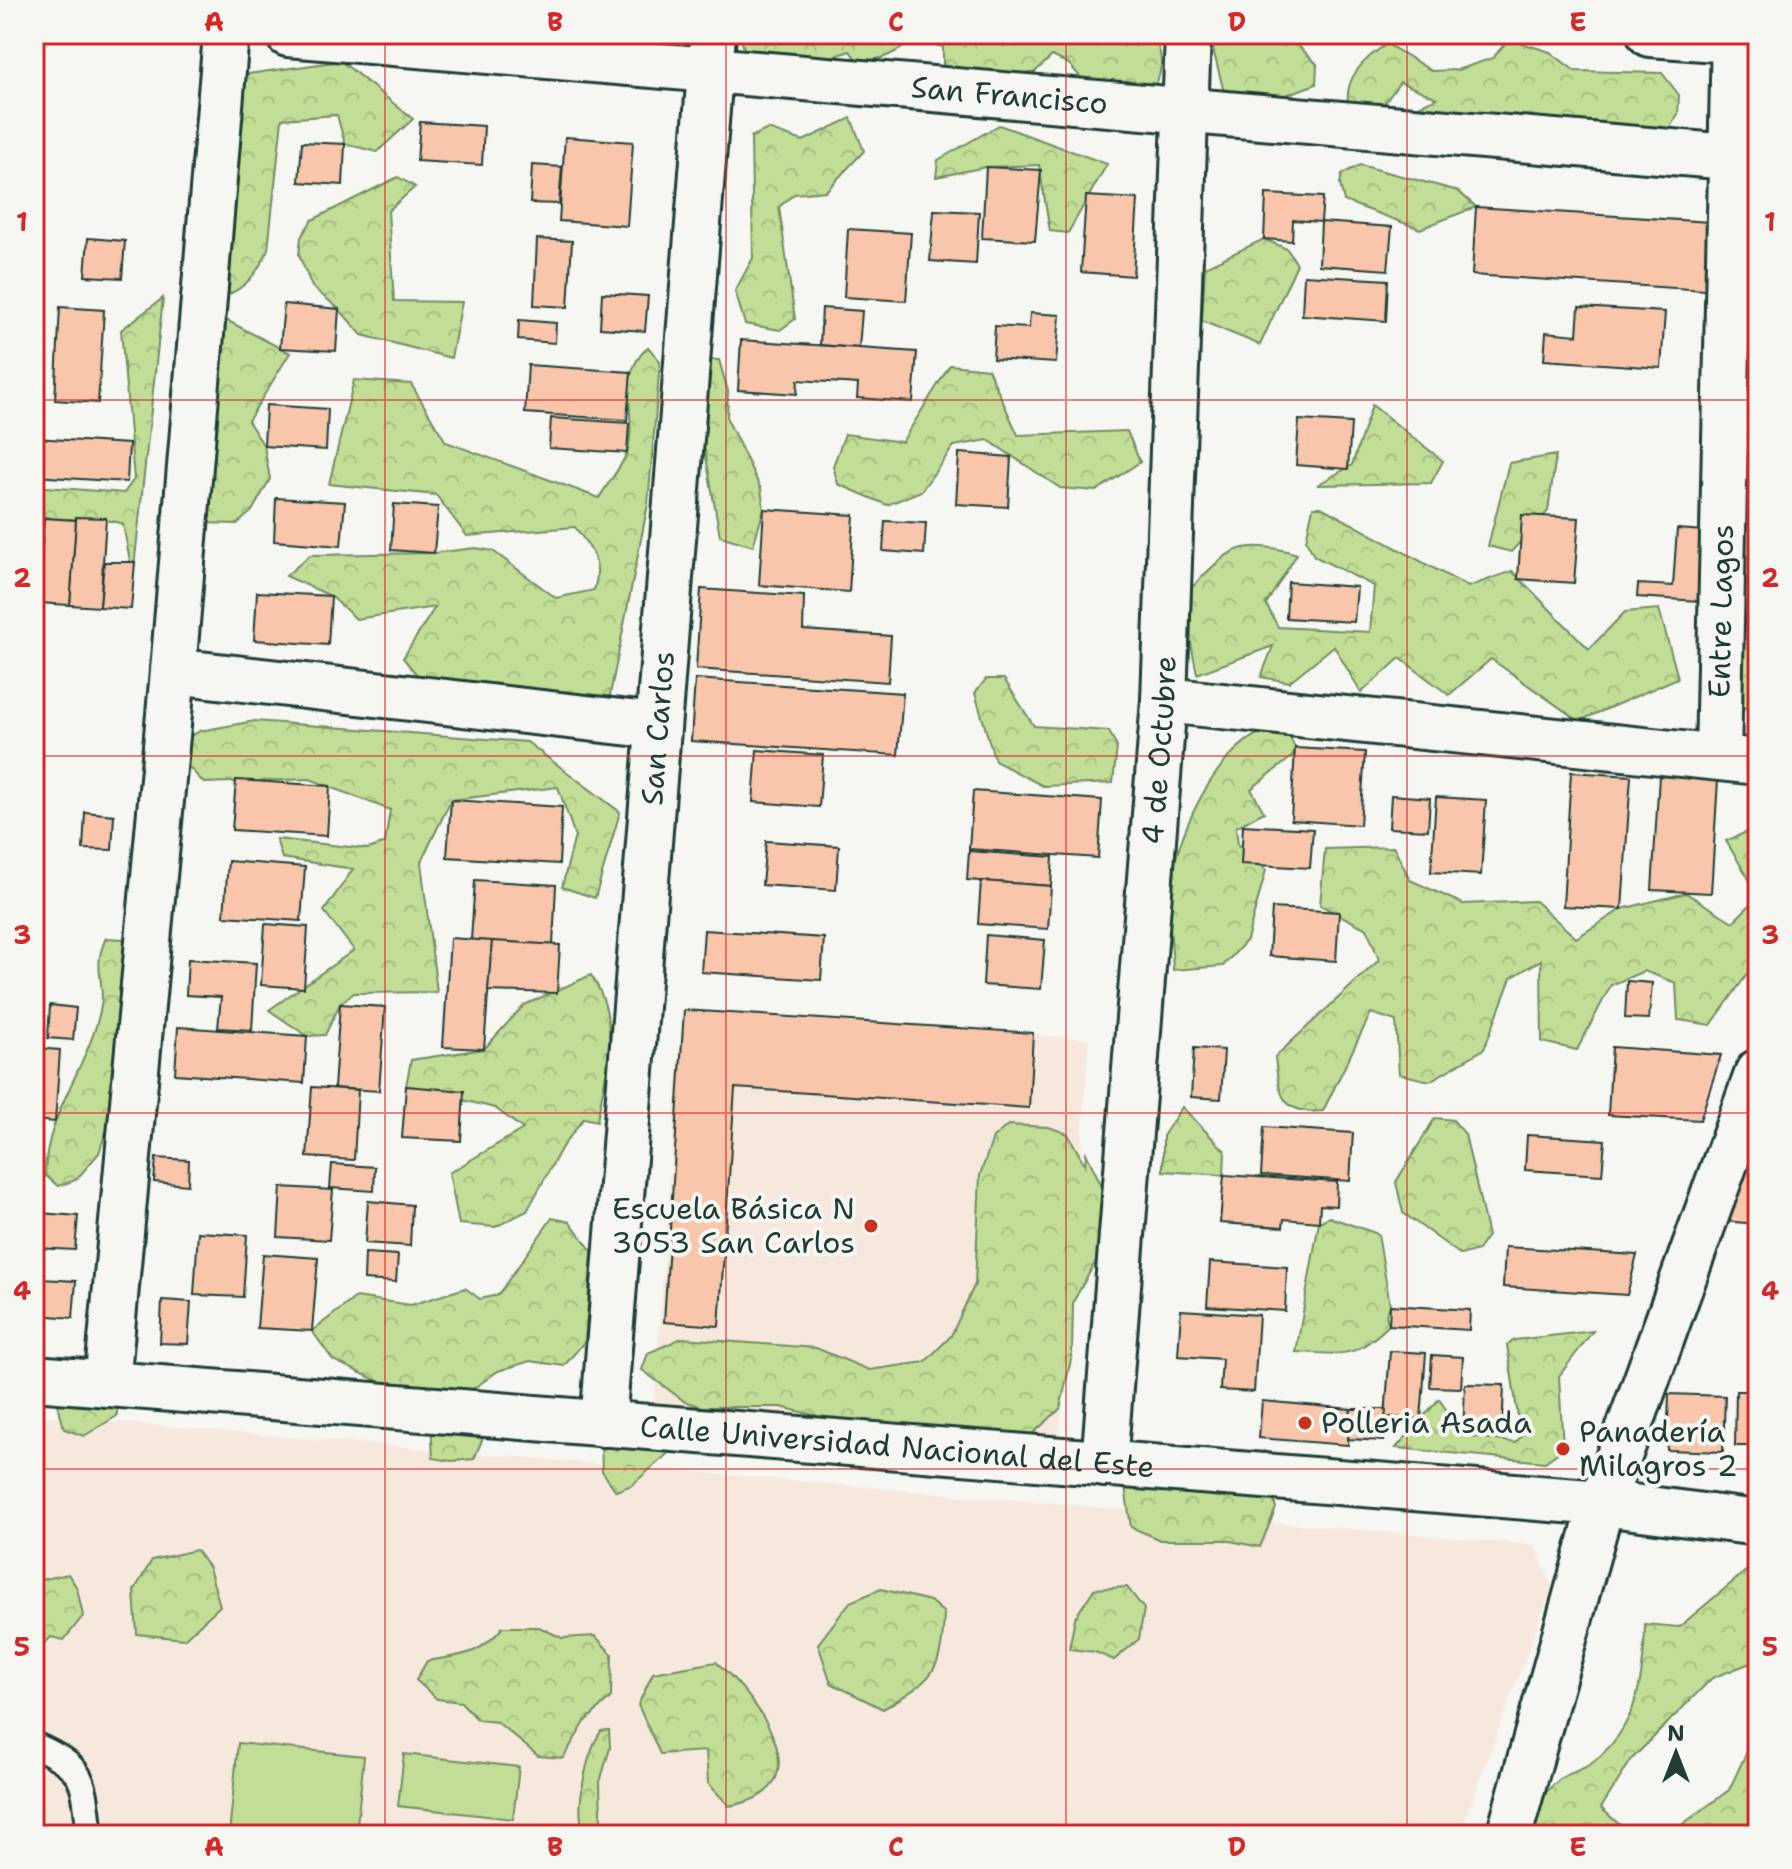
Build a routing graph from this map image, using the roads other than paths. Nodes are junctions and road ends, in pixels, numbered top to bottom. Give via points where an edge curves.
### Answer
1 (226, 34) edge
2 (288, 34) edge
3 (1188, 34) edge
4 (1650, 34) edge
5 (1743, 39) edge
6 (713, 52) edge
7 (1185, 110) junction
8 (1730, 157) junction
9 (173, 671) junction
10 (1164, 700) junction
11 (657, 726) junction
12 (1738, 760) edge
13 (1758, 1072) edge
14 (34, 1378) edge
15 (107, 1384) junction
16 (603, 1424) junction
17 (1104, 1464) junction
18 (1602, 1503) junction
19 (1758, 1523) edge
20 (34, 1745) edge
21 (90, 1835) edge
22 (1509, 1835) edge

1 - 9 street
2 - 6 street, San Francisco
3 - 7 street, 4 de Octubre
4 - 5 street
5 - 8 street, Entre Lagos
6 - 7 street, San Francisco
6 - 11 street, San Carlos
7 - 8 street, San Francisco
7 - 10 street, 4 de Octubre
8 - 12 street, Entre Lagos
9 - 11 street
9 - 15 street
10 - 12 street
10 - 17 street, 4 de Octubre
11 - 16 street, San Carlos
13 - 18 street
14 - 15 street, Calle Universidad Nacional del Este
15 - 16 street, Calle Universidad Nacional del Este
16 - 17 street, Calle Universidad Nacional del Este
17 - 18 street, Calle Universidad Nacional del Este
18 - 19 street, Calle Universidad Nacional del Este
18 - 22 street
20 - 21 lane via 78,1772

